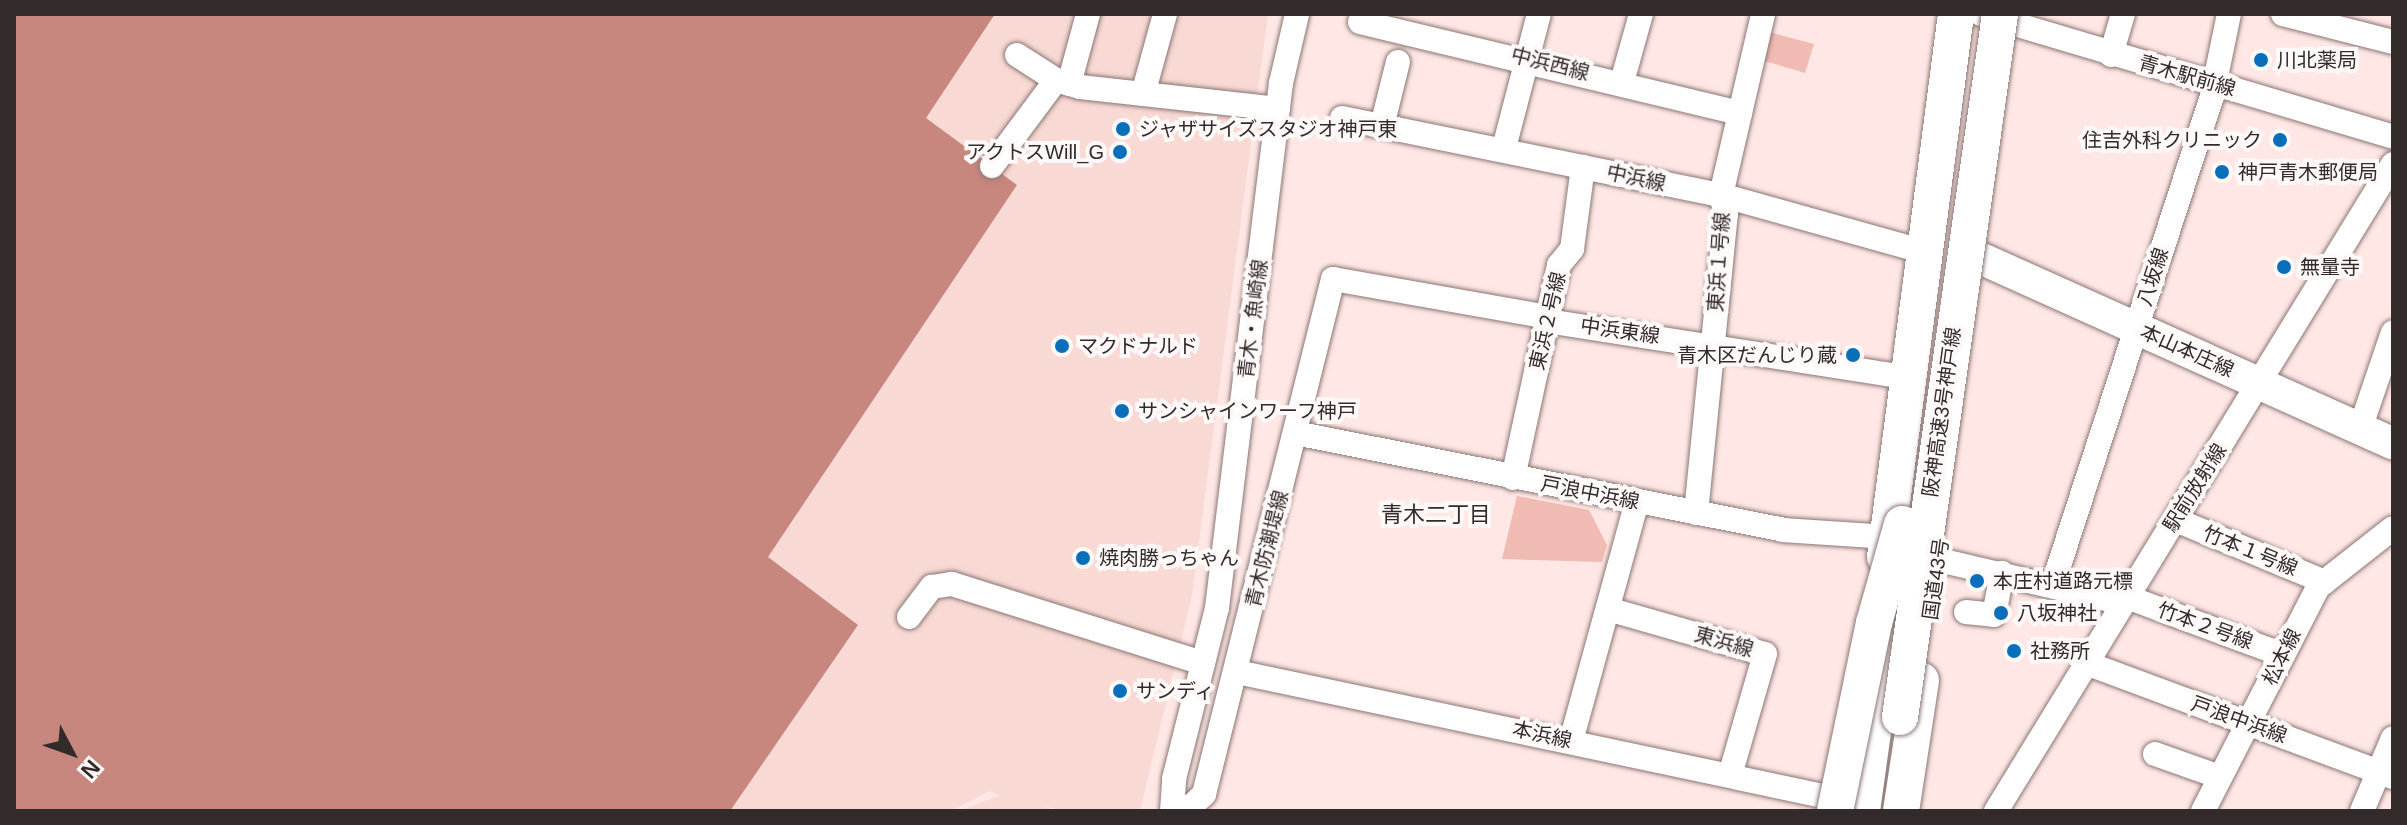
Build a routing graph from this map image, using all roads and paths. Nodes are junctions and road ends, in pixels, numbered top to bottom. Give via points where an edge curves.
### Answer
1 (1088, 14) edge
2 (1165, 14) edge
3 (1297, 14) edge
4 (1539, 14) edge
5 (1641, 14) edge
6 (1763, 14) edge
7 (1956, 14) edge
8 (1970, 14) edge
9 (2123, 14) edge
10 (2229, 14) edge
11 (2283, 14) edge
12 (2001, 16) edge
13 (1360, 22) dead end
14 (2393, 42) edge
15 (1017, 55) dead end
16 (2111, 55) junction
17 (1528, 58) junction
18 (1398, 62) dead end
19 (1062, 82) junction
20 (1622, 82) junction
21 (2215, 85) junction
22 (1143, 94) junction
23 (1278, 109) junction
24 (1740, 113) junction
25 (1342, 118) dead end
26 (1382, 126) junction
27 (2393, 137) edge
28 (1504, 148) junction
29 (2393, 164) edge
30 (992, 166) dead end
31 (1583, 167) junction
32 (1721, 195) junction
33 (1925, 252) junction
34 (1980, 258) junction
35 (1333, 279) joint
36 (1547, 321) junction
37 (2137, 328) junction
38 (2393, 332) edge
39 (1712, 344) junction
40 (1909, 378) junction
41 (2259, 384) junction
42 (2360, 429) junction
43 (1295, 433) junction
44 (2393, 444) edge
45 (1513, 478) junction
46 (1637, 502) junction
47 (1696, 513) junction
48 (2176, 520) junction
49 (2393, 528) edge
50 (1895, 530) junction
51 (1939, 560) junction
52 (2002, 573) junction
53 (2325, 582) junction
54 (2053, 584) junction
55 (2125, 600) junction
56 (1608, 609) junction
57 (1966, 612) dead end
58 (909, 617) dead end
59 (2283, 655) junction
60 (1203, 663) junction
61 (2086, 663) junction
62 (1237, 672) junction
63 (1900, 717) junction
64 (2248, 723) junction
65 (2393, 738) edge
66 (1571, 741) junction
67 (2155, 754) dead end
68 (2386, 774) edge
69 (1730, 775) junction
70 (2220, 777) junction
71 (1848, 808) edge
72 (1172, 811) edge
73 (1186, 811) edge
74 (1888, 811) edge
75 (1900, 811) edge
76 (1996, 811) edge
77 (2203, 811) edge
78 (2362, 811) edge

1 - 19 street
2 - 22 street
3 - 23 street, 青木・魚崎線
4 - 17 street
5 - 20 street
6 - 24 street, 東浜１号線
7 - 33 highway
8 - 50 highway, 阪神高速3号神戸線
9 - 16 street
10 - 21 street, 八坂線
11 - 14 street
12 - 16 street, 青木駅前線
12 - 34 highway, 国道43号
12 - 63 highway, 阪神高速3号神戸線, bridge
13 - 17 street, 中浜西線
15 - 19 street
16 - 21 street, 青木駅前線
17 - 20 street, 中浜西線
17 - 28 street
18 - 26 street
19 - 22 street
19 - 30 street
20 - 24 street, 中浜西線
21 - 27 street, 青木駅前線
21 - 37 street, 八坂線
22 - 23 street
23 - 60 street, 青木・魚崎線 via 1224,563
24 - 32 street, 東浜１号線
25 - 26 street, 中浜線
26 - 28 street, 中浜線
28 - 31 street, 中浜線
29 - 41 street, 駅前放射線
31 - 32 street, 中浜線
31 - 36 street, 東浜２号線 via 1572,249 1559,265
32 - 33 street, 中浜線
32 - 39 street, 東浜１号線 via 1726,214
33 - 40 highway
34 - 37 main road, 本山本庄線
34 - 51 highway, 国道43号
35 - 36 street, 中浜東線
35 - 43 street, 青木防潮堤線
36 - 39 street, 中浜東線
36 - 45 street, 東浜２号線
37 - 41 main road, 本山本庄線
37 - 54 street, 八坂線
38 - 42 street
39 - 40 street, 中浜東線
39 - 47 street, 東浜１号線
40 - 50 highway
41 - 42 main road, 本山本庄線
41 - 48 street, 駅前放射線
42 - 44 main road, 本山本庄線
43 - 45 street, 戸浪中浜線
43 - 62 street, 青木防潮堤線
45 - 46 street, 戸浪中浜線
46 - 47 street, 戸浪中浜線
46 - 56 street
47 - 50 street, 戸浪中浜線 via 1783,530
48 - 53 street, 竹本１号線
48 - 55 street, 駅前放射線
49 - 53 street, 松本線
50 - 71 highway, bridge via 1874,623
51 - 52 street
51 - 75 highway, 国道43号
52 - 54 street
52 - 57 street via 1994,615
53 - 59 street, 松本線
54 - 55 street
55 - 59 street, 竹本２号線
55 - 61 street, 駅前放射線
56 - 66 street
56 - 69 street, 東浜線 via 1765,654
58 - 60 street via 932,587 952,584
59 - 64 street, 松本線
60 - 72 street, 青木・魚崎線 via 1174,779
61 - 64 street, 戸浪中浜線
61 - 76 street, 駅前放射線
62 - 66 street, 本浜線
62 - 73 street, 青木防潮堤線 via 1204,794
63 - 74 highway, 阪神高速3号神戸線
63 - 75 highway
64 - 68 street, 戸浪中浜線
64 - 70 street, 松本線
65 - 68 street
66 - 69 street, 本浜線
67 - 70 street
68 - 78 street
69 - 71 street, 本浜線
70 - 77 street, 松本線

